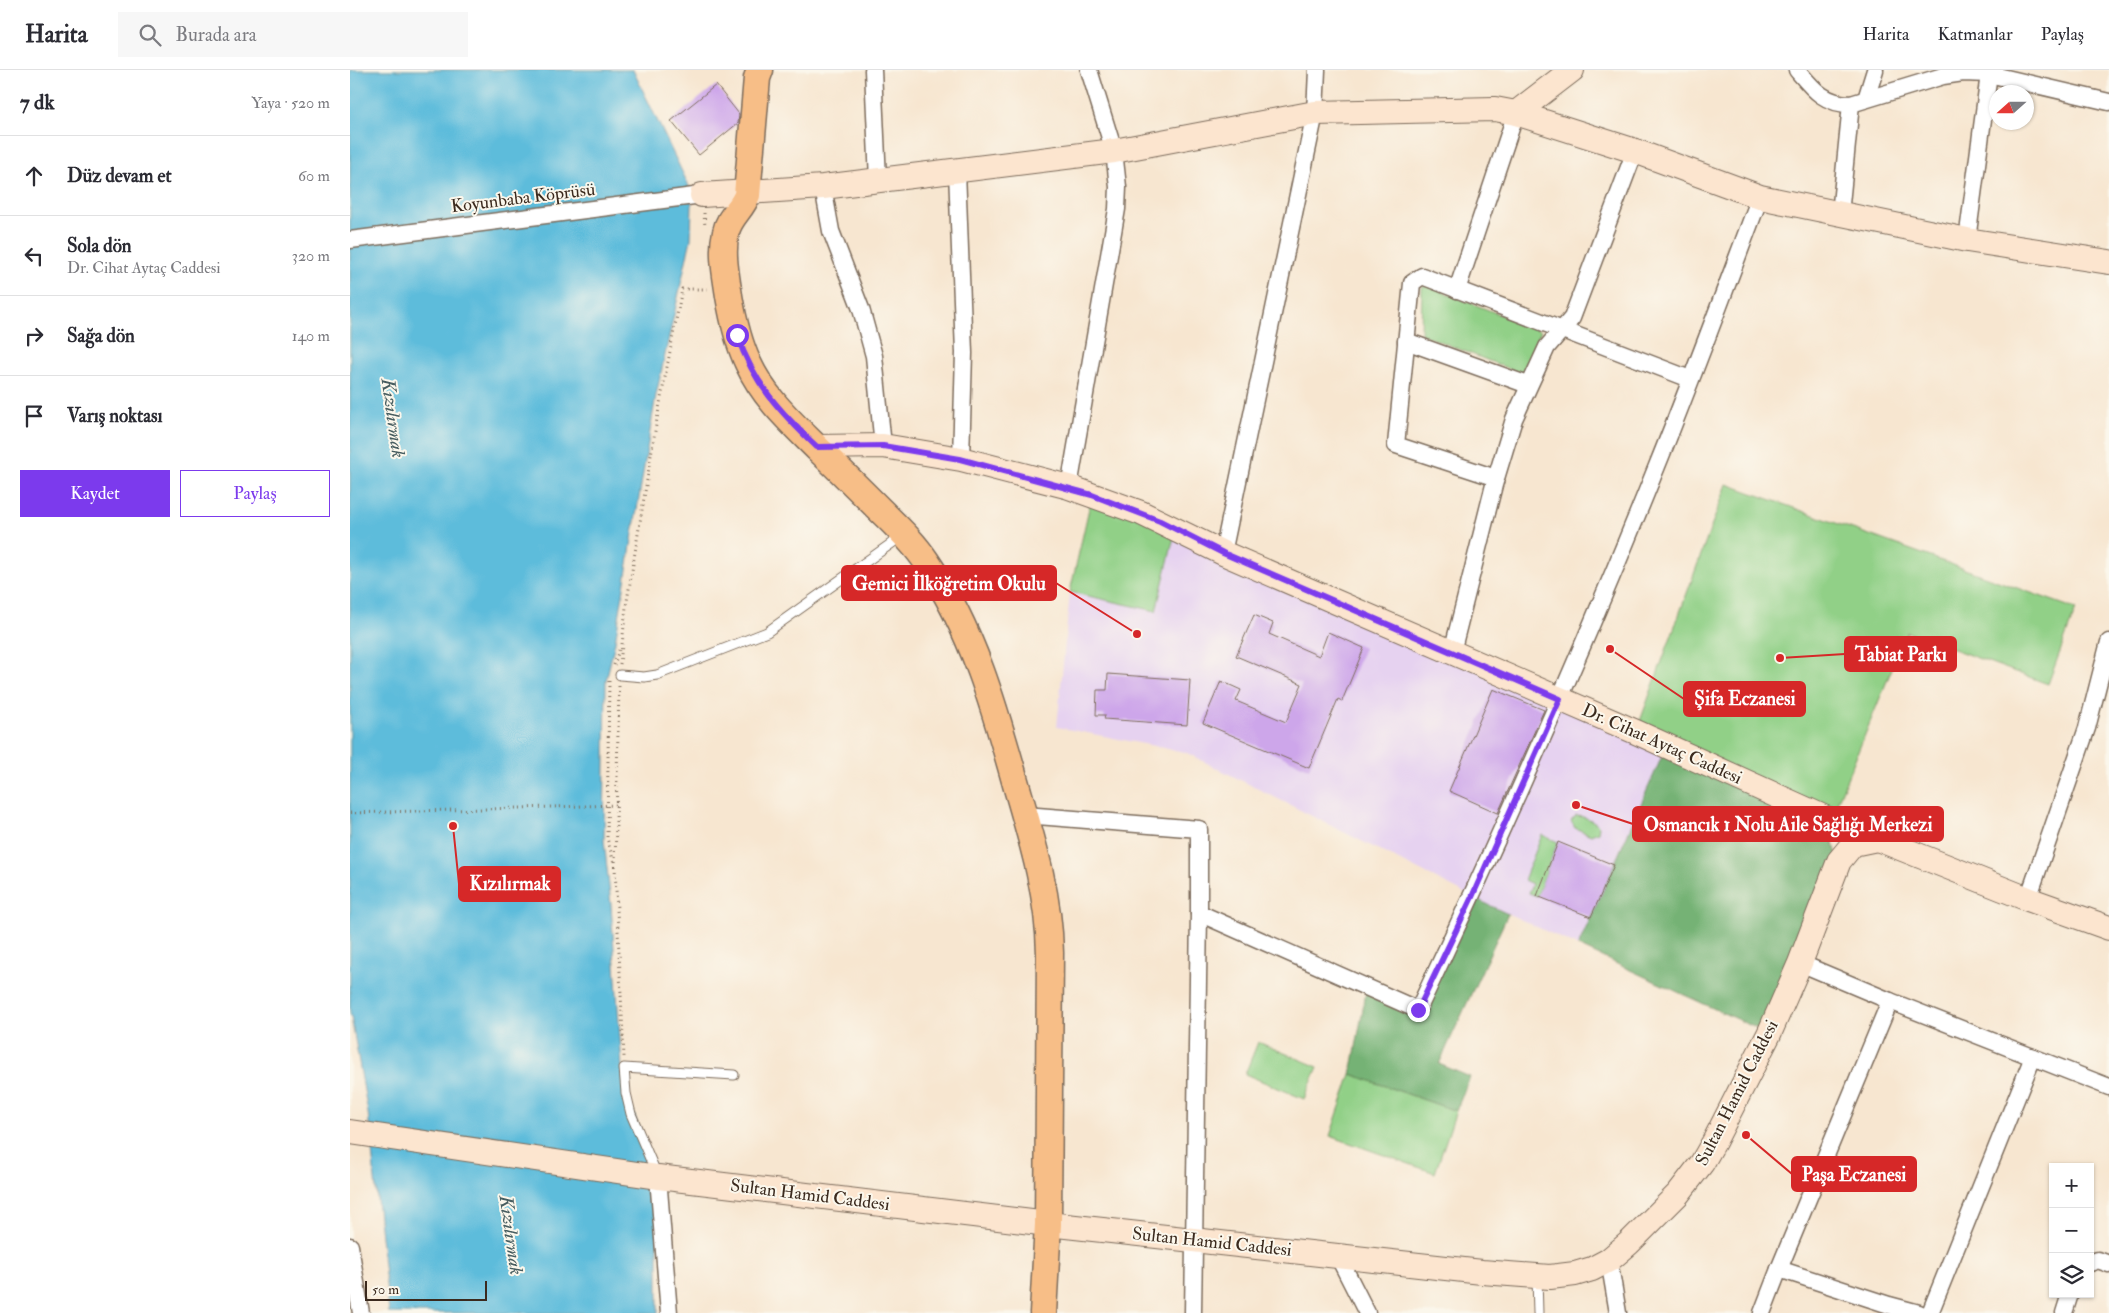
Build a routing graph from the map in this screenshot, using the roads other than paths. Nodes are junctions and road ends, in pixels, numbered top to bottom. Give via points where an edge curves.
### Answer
1 (873, 70) edge
2 (1090, 70) edge
3 (1317, 70) edge
4 (1572, 70) edge
5 (1797, 70) edge
6 (1875, 70) edge
7 (756, 73) edge
8 (1989, 74) junction
9 (1858, 102) junction
10 (2109, 102) edge
11 (1516, 112) junction
12 (1315, 113) junction
13 (1635, 151) junction
14 (1114, 152) junction
15 (957, 171) junction
16 (878, 180) junction
17 (823, 187) junction
18 (747, 192) junction
19 (702, 195) joint
20 (1760, 197) junction
21 (1840, 214) junction
22 (350, 240) edge
23 (1967, 240) junction
24 (2109, 262) edge
25 (1457, 290) junction
26 (1561, 330) junction
27 (1406, 341) junction
28 (1690, 379) junction
29 (1528, 385) junction
30 (883, 446) junction
31 (817, 447) junction
32 (960, 459) junction
33 (1496, 478) junction
34 (1069, 487) junction
35 (904, 534) junction
36 (1223, 553) junction
37 (2109, 642) edge
38 (1452, 652) junction
39 (616, 673) road end
40 (1560, 699) junction
41 (1810, 811) junction
42 (1025, 815) junction
43 (1877, 839) junction
44 (1839, 862) junction
45 (2028, 899) junction
46 (1199, 913) junction
47 (2109, 928) edge
48 (1800, 963) junction
49 (1890, 1001) junction
50 (2033, 1057) junction
51 (734, 1075) dead end
52 (2109, 1087) edge
53 (350, 1132) edge
54 (658, 1177) junction
55 (1048, 1224) junction
56 (1193, 1240) junction
57 (350, 1246) edge
58 (1338, 1256) junction
59 (1609, 1260) junction
60 (2094, 1262) edge
61 (2109, 1264) edge
62 (1779, 1269) junction
63 (1537, 1277) junction
64 (2069, 1298) edge
65 (361, 1313) edge
66 (668, 1313) edge
67 (1043, 1313) edge
68 (1193, 1313) edge
69 (1367, 1313) edge
70 (1538, 1313) edge
71 (1618, 1313) edge
72 (1762, 1313) edge
73 (1919, 1313) edge
74 (1930, 1313) edge
75 (2064, 1313) edge

1 - 16 street
2 - 14 street
3 - 12 street
4 - 11 street
5 - 9 street via 1814,90 1836,104
6 - 9 street
7 - 18 main road
8 - 9 street via 1943,76
8 - 10 street
8 - 23 street
9 - 21 street
11 - 12 street via 1474,109
11 - 13 street
11 - 25 street
12 - 14 street
12 - 36 street
13 - 20 street
13 - 26 street via 1572,318
14 - 15 street
14 - 34 street via 1118,187 1115,230
15 - 16 street
15 - 32 street via 964,353
16 - 17 street
17 - 18 street
17 - 30 street via 831,231 861,309 874,356
18 - 19 street
18 - 31 main road via 744,202 730,220 724,240 737,335 747,361 779,411
19 - 22 street, Koyunbaba Köprüsü
20 - 21 street
20 - 28 street
21 - 23 street
23 - 24 street
25 - 26 street
25 - 27 street via 1422,276 1412,283
26 - 28 street
26 - 29 street via 1547,347
27 - 29 street
27 - 33 street via 1396,445
28 - 40 street
29 - 33 street
30 - 31 street, Dr. Cihat Aytaç Caddesi
30 - 32 street, Dr. Cihat Aytaç Caddesi
31 - 35 main road
32 - 34 street, Dr. Cihat Aytaç Caddesi
33 - 38 street
34 - 36 street, Dr. Cihat Aytaç Caddesi via 1148,516
35 - 39 lane via 767,632 657,675 644,677
35 - 42 main road via 925,558 969,637 985,679
36 - 38 street, Dr. Cihat Aytaç Caddesi
37 - 45 street via 2087,728
38 - 40 street, Dr. Cihat Aytaç Caddesi
40 - 41 street, Dr. Cihat Aytaç Caddesi
40 - 46 street via 1418,1010
41 - 43 street, Dr. Cihat Aytaç Caddesi
41 - 44 street via 1826,827
42 - 46 street via 1198,829
42 - 55 main road via 1039,867 1049,926
43 - 44 street, Sultan Hamid Caddesi via 1852,844
43 - 45 street, Dr. Cihat Aytaç Caddesi
44 - 48 street, Sultan Hamid Caddesi
45 - 47 street, Dr. Cihat Aytaç Caddesi
46 - 56 street
48 - 49 street
48 - 59 street, Sultan Hamid Caddesi via 1769,1034 1702,1163 1659,1215
49 - 50 street
49 - 62 street
50 - 52 street
50 - 74 street
51 - 54 lane via 624,1068 631,1114
53 - 54 street, Sultan Hamid Caddesi
54 - 55 street, Sultan Hamid Caddesi
54 - 66 street
55 - 56 street, Sultan Hamid Caddesi
55 - 67 main road
56 - 58 street, Sultan Hamid Caddesi
56 - 68 street
57 - 65 street
58 - 63 street, Sultan Hamid Caddesi
58 - 69 street
59 - 63 street, Sultan Hamid Caddesi via 1575,1274
59 - 71 street
60 - 61 street
62 - 72 street
62 - 73 street
63 - 70 lane
64 - 75 street

